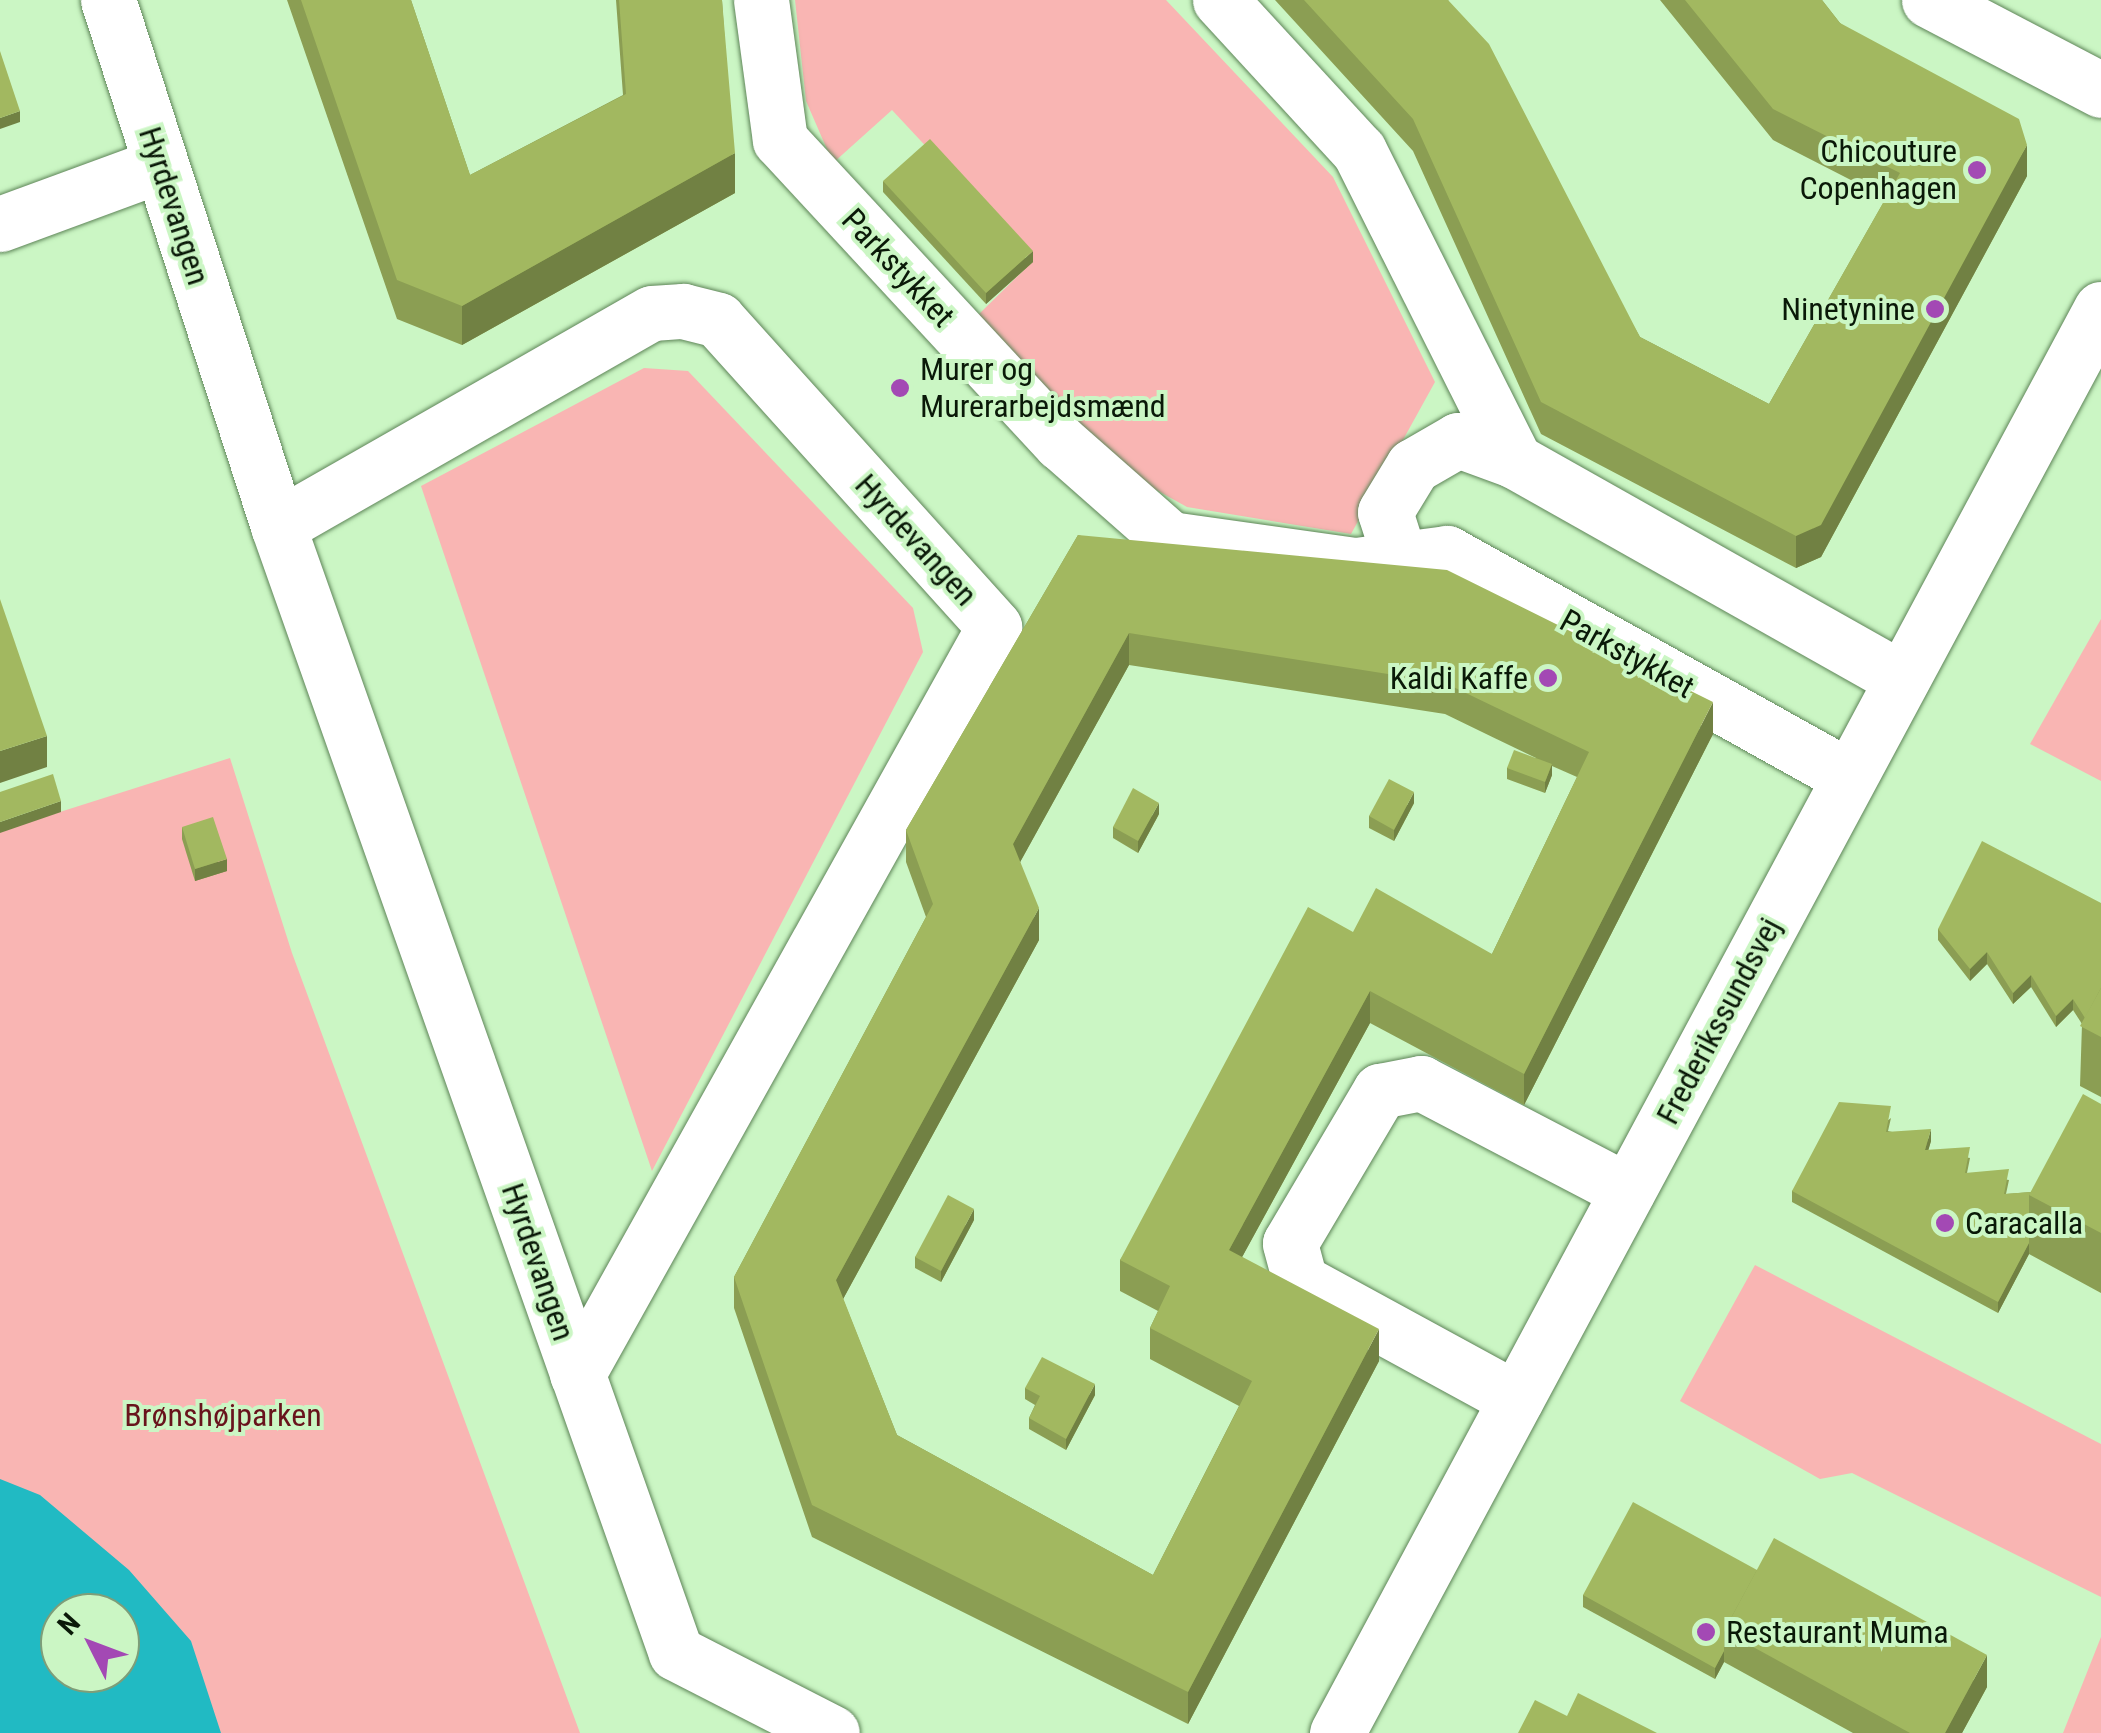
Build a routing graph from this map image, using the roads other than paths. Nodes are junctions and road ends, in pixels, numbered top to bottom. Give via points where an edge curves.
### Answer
1 (108, 0) edge
2 (761, 0) edge
3 (1220, 0) edge
4 (1929, 0) edge
5 (2101, 90) edge
6 (160, 165) junction
7 (0, 224) edge
8 (2101, 309) edge
9 (1515, 461) junction
10 (278, 526) junction
11 (1400, 559) junction
12 (1902, 680) junction
13 (1849, 777) junction
14 (1628, 1191) junction
15 (576, 1375) junction
16 (1516, 1399) junction
17 (832, 1733) edge
18 (1337, 1733) edge

1 - 6 street, Hyrdevangen
2 - 11 street, Parkstykket via 780,140 1092,475 1170,540 1356,565
3 - 9 street via 1359,152
4 - 5 street
6 - 7 street
6 - 10 street, Hyrdevangen
8 - 12 street, Frederikssundsvej
9 - 11 street via 1458,440 1412,466 1385,512
9 - 12 street
10 - 15 street, Hyrdevangen
10 - 15 street, Hyrdevangen via 652,313 682,311 718,320 994,627
11 - 13 street, Parkstykket via 1447,553
12 - 13 street, Frederikssundsvej
13 - 14 street, Frederikssundsvej
14 - 16 street, Frederikssundsvej
14 - 16 street via 1421,1083 1380,1091 1290,1243 1300,1281
15 - 17 street, Hyrdevangen via 676,1652
16 - 18 street, Frederikssundsvej

